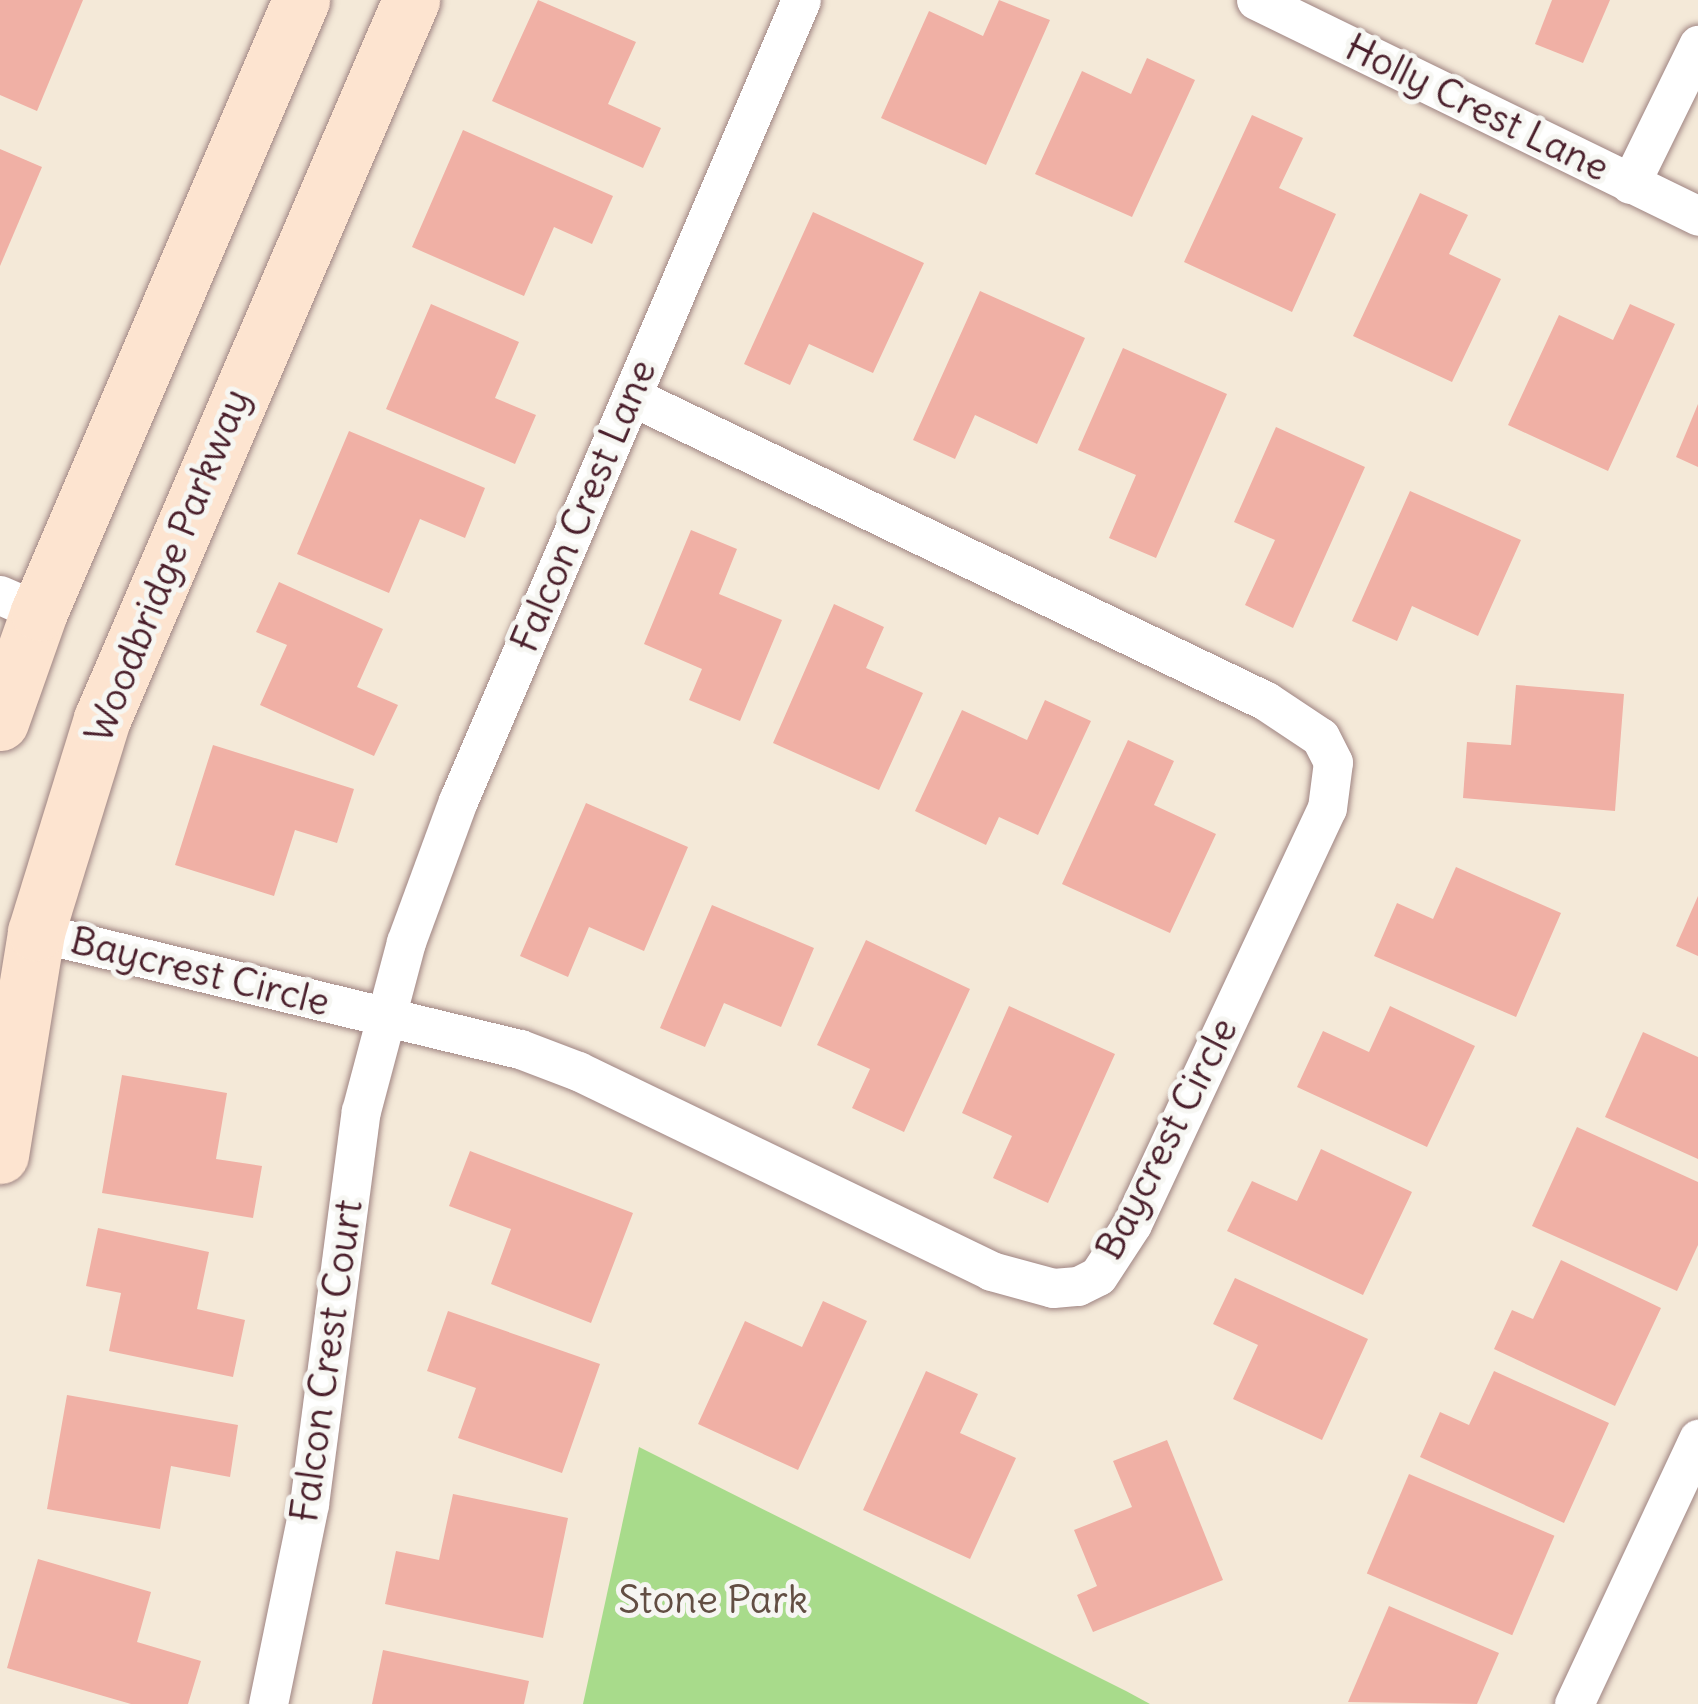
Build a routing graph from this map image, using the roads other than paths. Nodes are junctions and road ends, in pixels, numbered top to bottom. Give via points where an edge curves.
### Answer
1 (301, 0) edge
2 (410, 0) edge
3 (801, 0) edge
4 (1256, 0) edge
5 (1698, 45) edge
6 (1630, 184) junction
7 (1698, 216) edge
8 (631, 396) junction
9 (20, 603) edge
10 (0, 722) edge
11 (37, 932) junction
12 (386, 1019) junction
13 (0, 1155) edge
14 (1696, 1448) edge
15 (268, 1704) edge
16 (1574, 1704) edge

1 - 9 main road
2 - 11 main road, Woodbridge Parkway via 102,719
3 - 8 street, Falcon Crest Lane
4 - 6 street, Holly Crest Lane
5 - 6 street
6 - 7 street, Holly Crest Lane
8 - 12 street, Falcon Crest Lane via 429,870
8 - 12 street, Baycrest Circle via 1298,718 1333,762 1327,808 1132,1224 1098,1276 1078,1286 1027,1285 991,1271 578,1071 520,1049
9 - 10 main road
11 - 12 street, Baycrest Circle
11 - 13 main road, Woodbridge Parkway
12 - 15 street, Falcon Crest Court via 361,1111 316,1458
14 - 16 street

